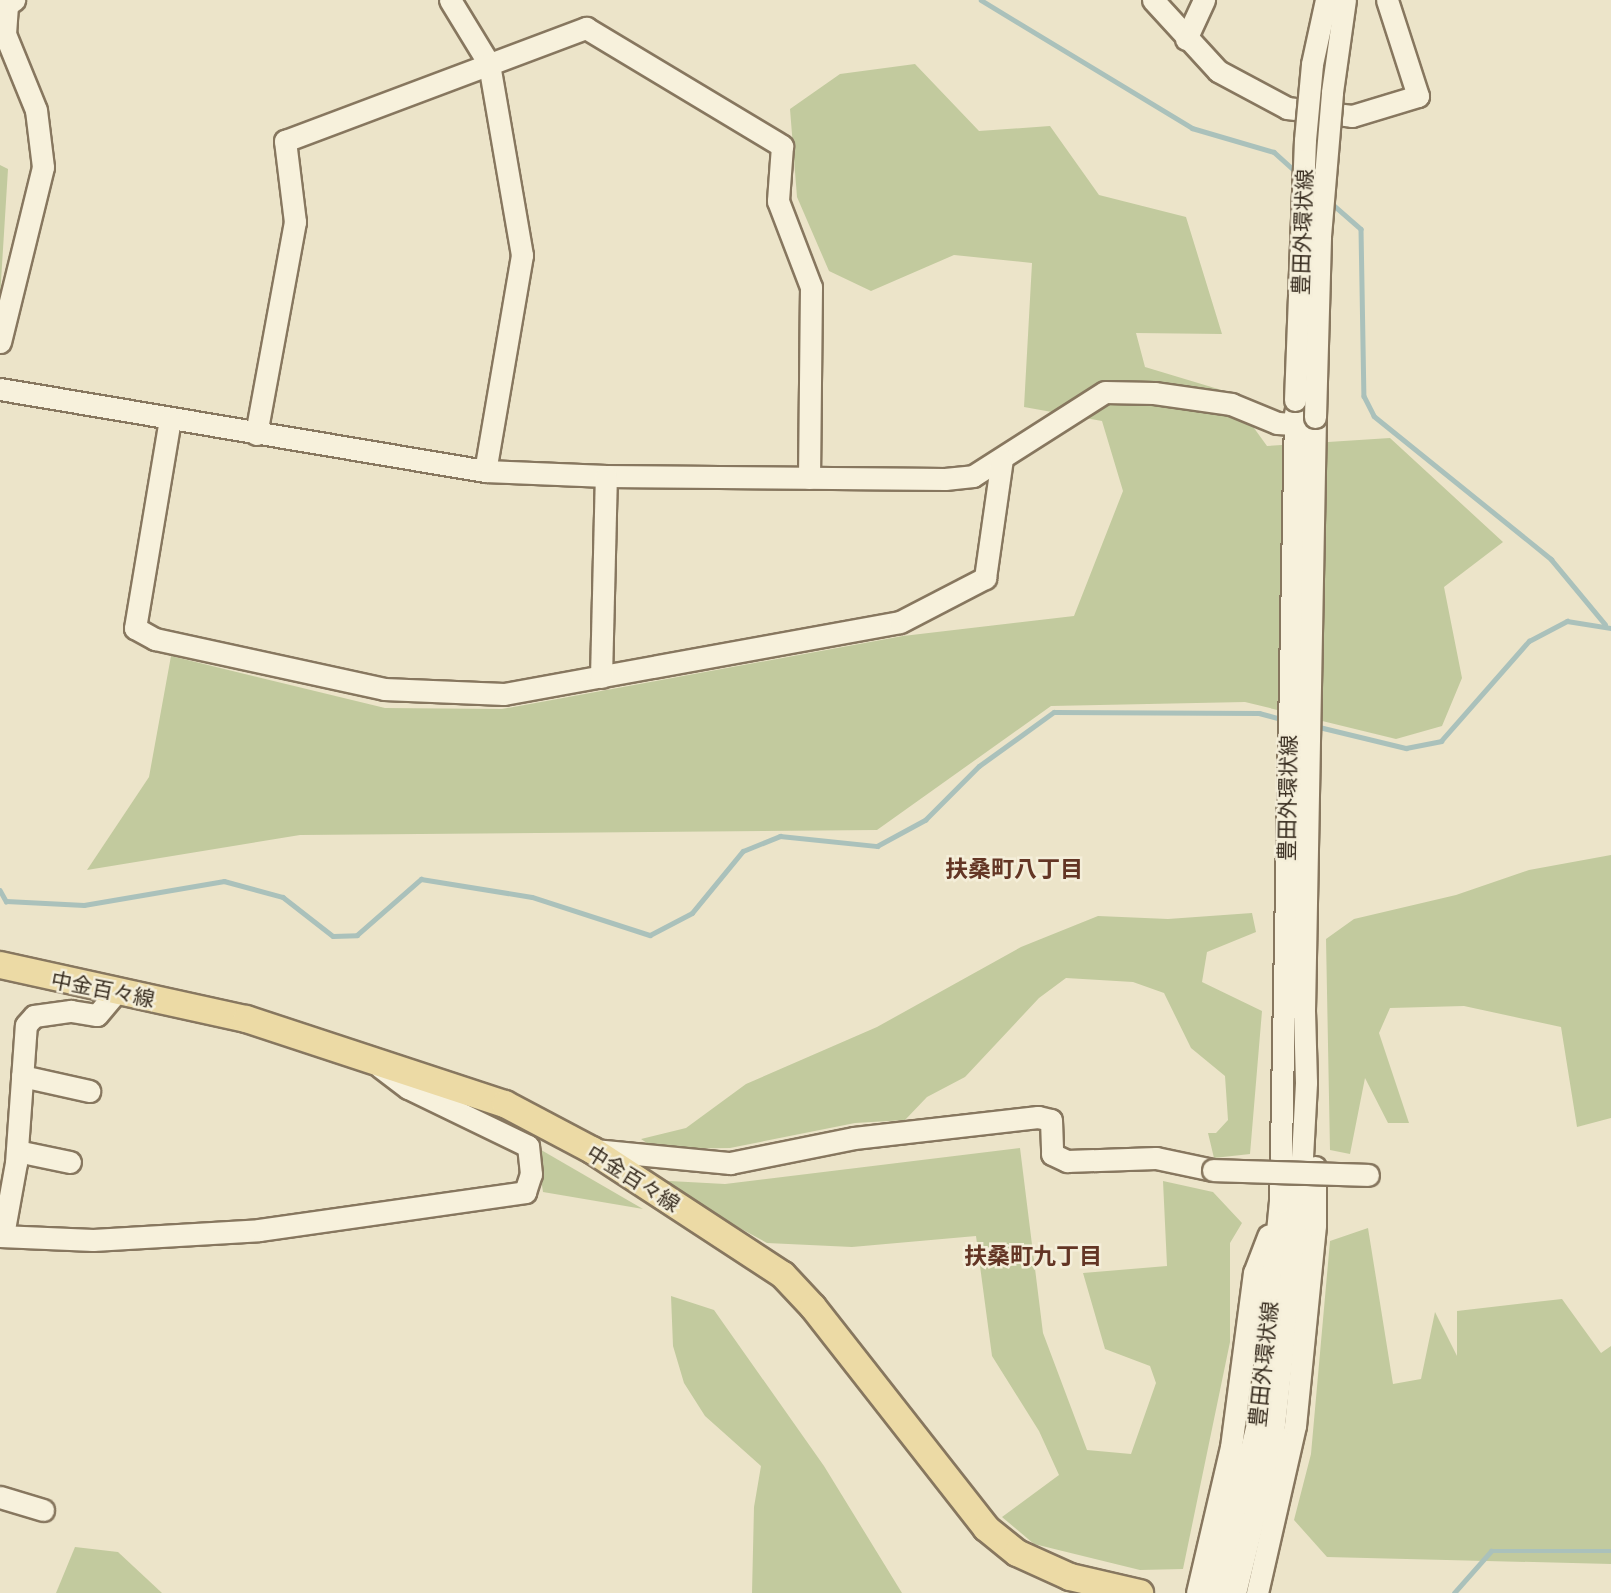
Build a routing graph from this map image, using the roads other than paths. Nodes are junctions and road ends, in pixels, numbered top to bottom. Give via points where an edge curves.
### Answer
1 (450, 0) edge
2 (1153, 0) edge
3 (1204, 0) edge
4 (1326, 0) edge
5 (1345, 0) edge
6 (1387, 0) edge
7 (7, 6) edge
8 (1186, 39) junction
9 (489, 64) junction
10 (0, 342) edge
11 (0, 389) edge
12 (170, 419) junction
13 (1294, 424) junction
14 (256, 434) junction
15 (1002, 459) junction
16 (485, 471) junction
17 (606, 476) junction
18 (809, 478) junction
19 (1301, 646) junction
20 (601, 677) junction
21 (1296, 937) junction
22 (0, 965) edge
23 (119, 989) junction
24 (370, 1059) junction
25 (22, 1076) junction
26 (1306, 1082) junction
27 (89, 1091) dead end
28 (592, 1150) junction
29 (11, 1158) edge
30 (70, 1162) dead end
31 (1368, 1175) dead end
32 (1290, 1201) junction
33 (2, 1236) edge
34 (0, 1497) edge
35 (43, 1510) dead end
36 (1140, 1593) edge
37 (1197, 1593) edge
38 (1217, 1593) edge
39 (1235, 1593) edge
40 (1258, 1593) edge

1 - 9 street
2 - 8 street
3 - 8 street
4 - 13 street, 豊田外環状線, bridge via 1312,64 1305,140
5 - 19 street, 豊田外環状線, bridge via 1320,236
6 - 8 street via 1418,96 1352,116 1287,108 1218,71
7 - 10 street via 5,34 36,110 43,167
9 - 14 street via 285,141 295,222
9 - 16 street via 522,255
9 - 18 street via 586,29 782,146 778,201 811,287
11 - 12 street
12 - 14 street
12 - 20 street via 135,628 155,639 384,689 504,694
13 - 15 street via 1277,423 1231,404 1154,393 1105,392
13 - 19 street, 豊田外環状線
14 - 16 street
15 - 18 street via 973,476 945,479
15 - 20 street via 985,578 923,613 900,622
16 - 17 street
17 - 18 street
17 - 20 street
19 - 21 street, 豊田外環状線
21 - 26 street, 豊田外環状線
21 - 32 street, 豊田外環状線
22 - 23 main road, 中金百々線
23 - 24 main road, 中金百々線 via 246,1019
23 - 25 street via 97,1015 71,1011 34,1016 26,1025
24 - 28 main road, 中金百々線 via 505,1104
24 - 33 street via 408,1088 528,1146 531,1174 525,1192 259,1230 93,1240
25 - 27 street
25 - 29 street
26 - 32 street, 豊田外環状線
26 - 40 street via 1315,1165 1308,1309 1295,1426
28 - 31 street, bridge via 730,1163 854,1138 1038,1117 1051,1120 1052,1154 1067,1161 1156,1158 1213,1170
28 - 36 main road, 中金百々線 via 783,1275 814,1307 985,1528 1017,1553 1070,1577
29 - 30 street
29 - 33 street
32 - 37 street via 1254,1273 1231,1447
32 - 38 street, 豊田外環状線 via 1272,1274 1259,1415
32 - 39 street, 豊田外環状線 via 1272,1442
34 - 35 street

